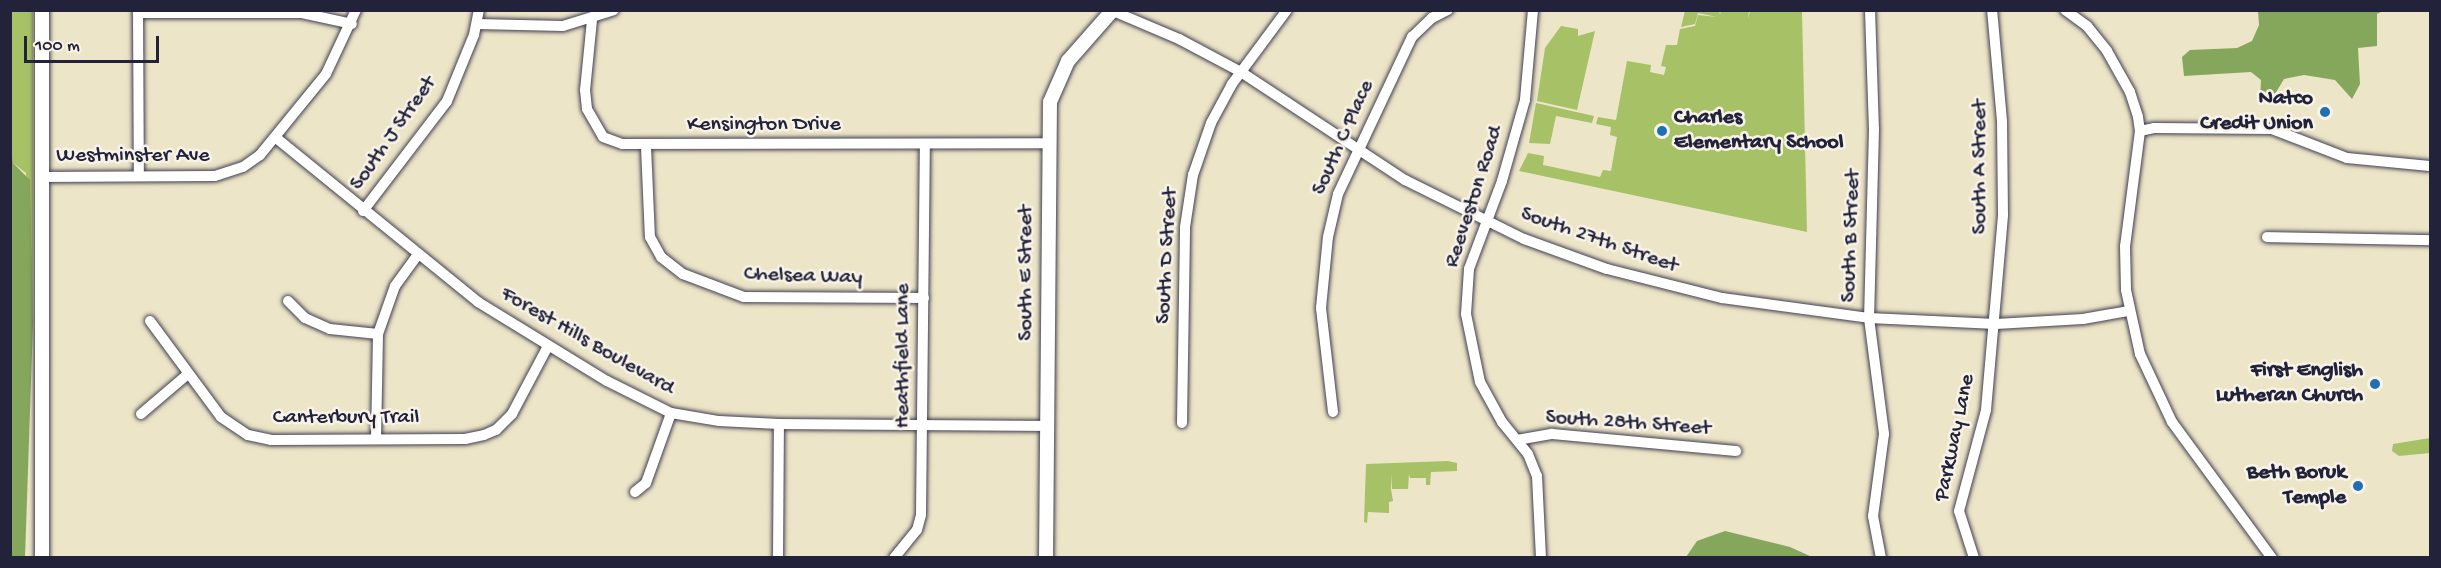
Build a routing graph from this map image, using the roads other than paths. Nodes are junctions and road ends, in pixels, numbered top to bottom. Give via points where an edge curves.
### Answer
1 (42, 10) edge
2 (356, 10) edge
3 (479, 10) edge
4 (614, 10) edge
5 (1113, 10) edge
6 (1287, 10) edge
7 (1448, 10) edge
8 (1533, 10) edge
9 (1870, 10) edge
10 (1992, 10) edge
11 (2065, 10) edge
12 (138, 12) edge
13 (592, 20) junction
14 (352, 24) junction
15 (477, 24) junction
16 (1241, 72) junction
17 (2140, 131) junction
18 (275, 137) junction
19 (1049, 143) junction
20 (925, 145) junction
21 (646, 147) junction
22 (1356, 150) junction
23 (2430, 166) edge
24 (139, 175) junction
25 (41, 177) junction
26 (363, 211) junction
27 (1486, 220) junction
28 (2267, 237) dead end
29 (2430, 240) edge
30 (418, 254) junction
31 (924, 298) junction
32 (288, 301) dead end
33 (2129, 311) junction
34 (1869, 318) junction
35 (150, 321) dead end
36 (1996, 324) junction
37 (378, 334) junction
38 (548, 346) junction
39 (188, 374) junction
40 (1333, 412) dead end
41 (671, 413) junction
42 (141, 414) dead end
43 (1182, 423) dead end
44 (779, 424) junction
45 (923, 425) junction
46 (1047, 426) junction
47 (376, 439) junction
48 (1517, 440) junction
49 (1736, 451) dead end
50 (635, 492) dead end
51 (42, 558) edge
52 (778, 558) edge
53 (894, 558) edge
54 (1046, 558) edge
55 (1542, 558) edge
56 (1881, 558) edge
57 (1974, 558) edge
58 (2272, 558) edge

1 - 25 street
2 - 14 street, Westminster Ave
3 - 15 street, South J Street
4 - 13 street
5 - 16 street, South 27th Street
5 - 19 street, South E Street via 1081,43 1060,74 1050,102
6 - 16 street, South D Street
7 - 22 street, South C Place via 1432,18 1412,37
8 - 27 street, Reeveston Road via 1525,100 1502,181
9 - 34 street, South B Street via 1874,129
10 - 36 street, South A Street via 2003,136
11 - 17 street via 2087,26 2114,62 2130,92
12 - 14 street via 302,13
12 - 24 street
13 - 15 street via 562,26
13 - 21 street, Kensington Drive via 585,90 590,117 603,137
14 - 18 street, Westminster Ave via 326,74
15 - 26 street, South J Street via 447,100
16 - 22 street, South 27th Street
16 - 43 street, South D Street via 1210,125 1188,200
17 - 23 street via 2272,129 2347,158
17 - 33 street via 2126,228
18 - 24 street, Westminster Ave via 252,161 230,173
18 - 26 street, Forest Hills Boulevard
19 - 20 street, Kensington Drive
19 - 46 street, South E Street
20 - 21 street, Kensington Drive
20 - 31 street, Heathfield Lane
21 - 31 street, Chelsea Way via 650,237 661,257 683,274 744,297
22 - 27 street, South 27th Street via 1405,180
22 - 40 street, South C Place via 1338,194 1324,269 1324,347
24 - 25 street, Westminster Ave
25 - 51 street
26 - 30 street, Forest Hills Boulevard
27 - 34 street, South 27th Street via 1524,239 1607,269 1681,290 1788,310
27 - 48 street, Reeveston Road via 1469,269 1469,345 1480,382
28 - 29 street
30 - 37 street via 395,286
30 - 38 street, Forest Hills Boulevard via 478,302
31 - 45 street, Heathfield Lane
32 - 37 street via 305,318 330,329
33 - 36 street, South 27th Street via 2083,319
33 - 58 street via 2144,363 2172,422
34 - 36 street, South 27th Street
34 - 56 street via 1884,434 1873,516
35 - 39 street, Canterbury Trail
36 - 57 street, Parkway Lane via 1986,410 1959,511
37 - 47 street
38 - 41 street, Forest Hills Boulevard
38 - 47 street, Canterbury Trail via 512,414 496,430 465,439
39 - 42 street
39 - 47 street, Canterbury Trail via 221,417 250,435 271,440
41 - 44 street, Forest Hills Boulevard via 718,422
41 - 50 street via 646,483
44 - 45 street, Forest Hills Boulevard
44 - 52 street
45 - 46 street, Forest Hills Boulevard
45 - 53 street, Heathfield Lane via 921,515 917,530
46 - 54 street, South E Street
48 - 49 street, South 28th Street via 1552,434
48 - 55 street, Reeveston Road via 1537,476

